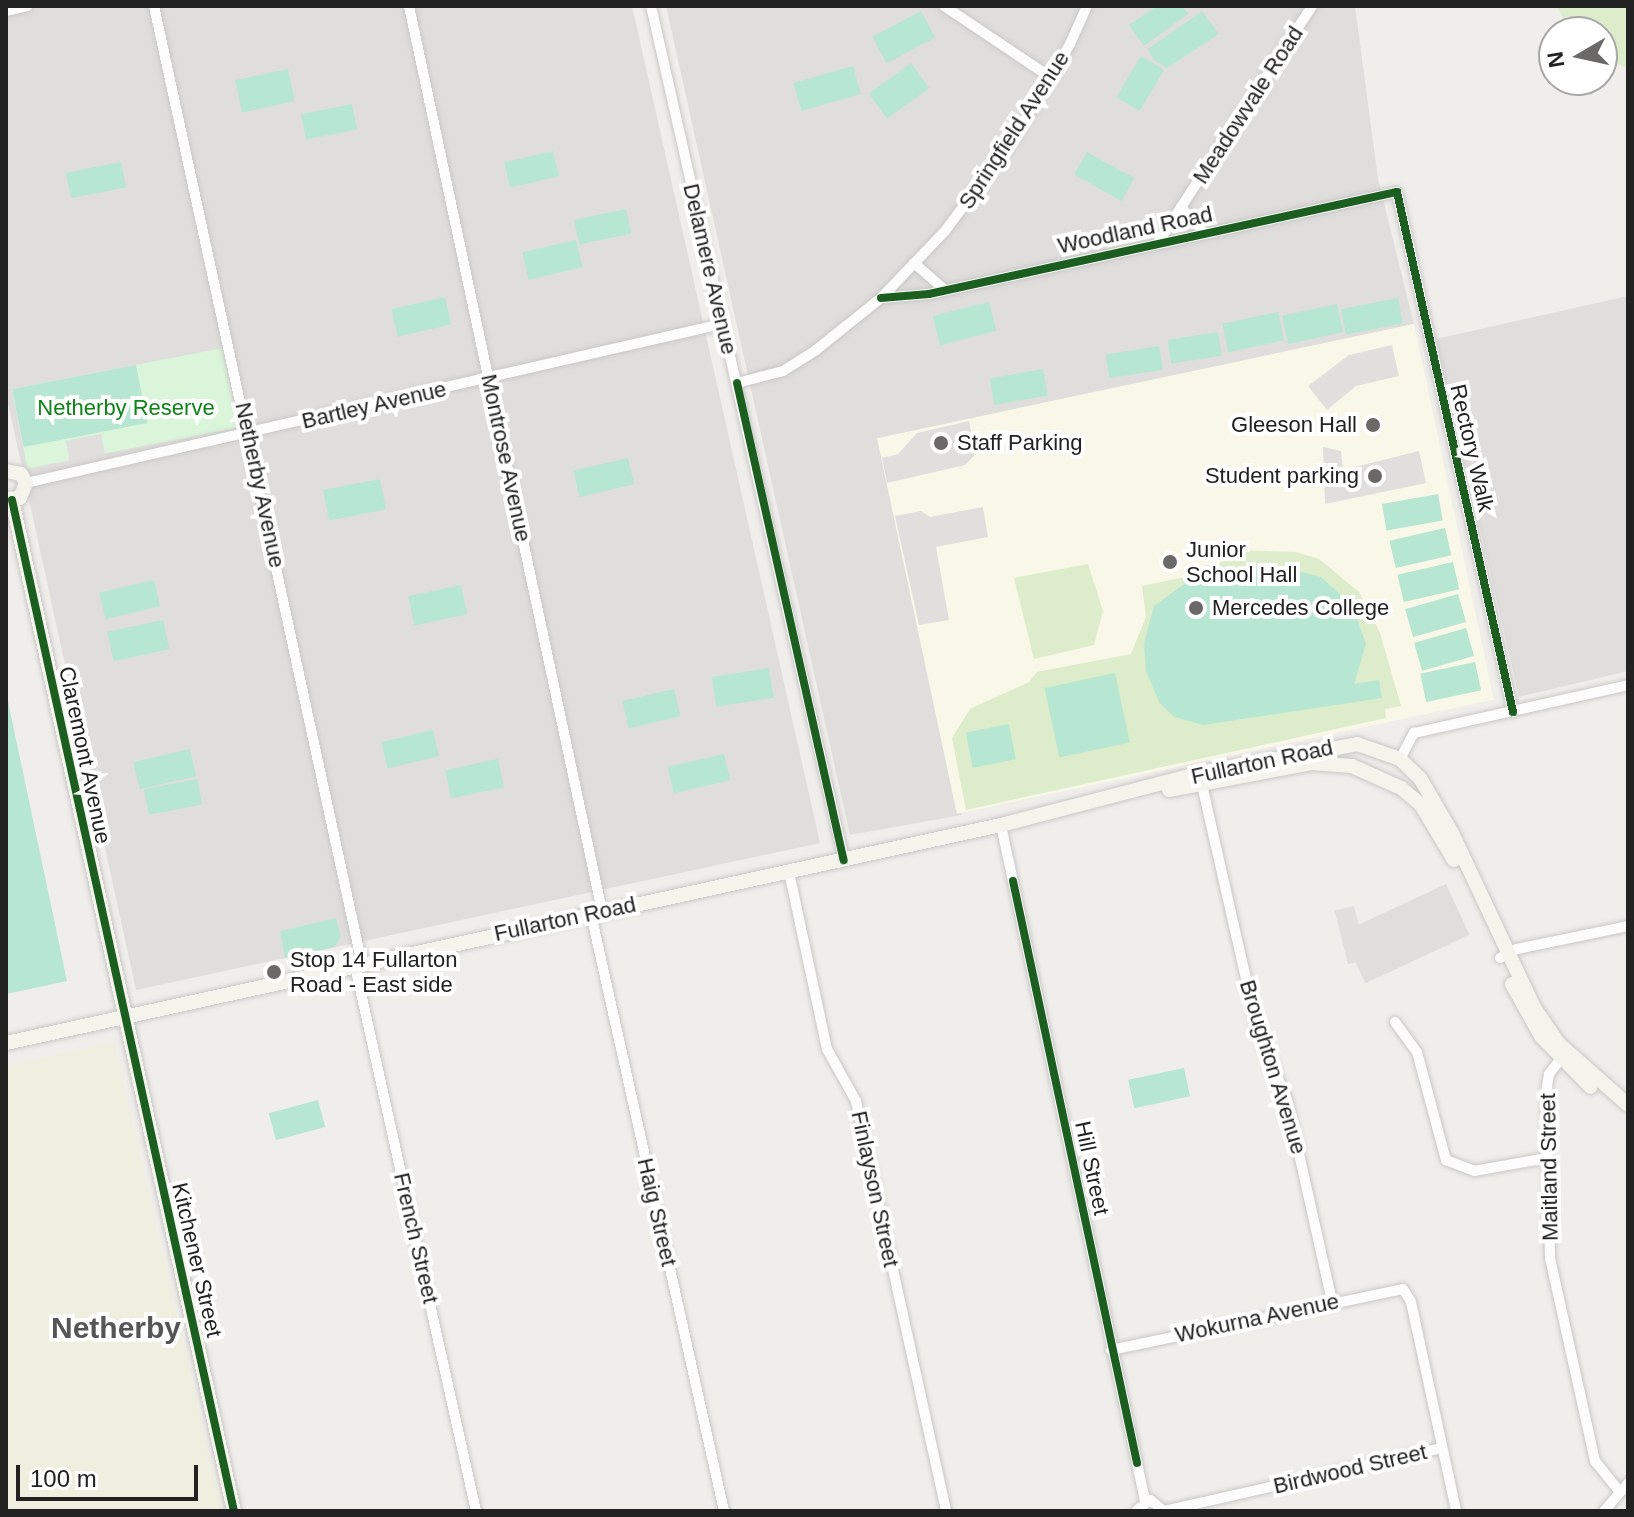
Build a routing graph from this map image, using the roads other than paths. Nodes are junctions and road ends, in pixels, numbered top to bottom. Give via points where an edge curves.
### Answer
1 (27, 6) edge
2 (154, 6) edge
3 (409, 6) edge
4 (944, 6) edge
5 (1087, 6) edge
6 (1312, 6) edge
7 (654, 7) edge
8 (6, 11) edge
9 (1050, 77) junction
10 (1397, 192) joint
11 (1181, 207) junction
12 (1205, 234) junction
13 (1157, 244) junction
14 (914, 263) junction
15 (943, 288) junction
16 (881, 298) junction
17 (722, 324) junction
18 (489, 377) junction
19 (737, 383) junction
20 (250, 434) junction
21 (7, 468) edge
22 (26, 483) junction
23 (9, 499) edge
24 (1628, 685) edge
25 (1513, 712) junction
26 (1400, 759) junction
27 (1352, 766) junction
28 (1202, 785) junction
29 (1125, 796) junction
30 (1421, 805) junction
31 (1001, 825) junction
32 (844, 860) junction
33 (789, 872) junction
34 (596, 912) junction
35 (1628, 926) edge
36 (1504, 956) junction
37 (358, 965) junction
38 (124, 1017) junction
39 (1395, 1022) dead end
40 (6, 1043) edge
41 (1560, 1060) junction
42 (1628, 1105) edge
43 (1628, 1115) edge
44 (1547, 1158) junction
45 (1332, 1301) junction
46 (1111, 1350) junction
47 (1442, 1448) junction
48 (1626, 1487) edge
49 (1145, 1501) junction
50 (234, 1511) edge
51 (476, 1511) edge
52 (724, 1511) edge
53 (946, 1511) edge
54 (1136, 1511) edge
55 (1164, 1511) edge
56 (1456, 1511) edge
57 (1604, 1511) edge

1 - 8 street
2 - 20 street, Netherby Avenue
3 - 18 street, Montrose Avenue
4 - 9 street
5 - 9 street, Springfield Avenue
6 - 11 street, Meadowvale Road
7 - 17 street, Delamere Avenue
9 - 14 street, Springfield Avenue via 980,187
10 - 12 street, Woodland Road
10 - 25 street, Rectory Walk
11 - 12 street
11 - 13 street, Meadowvale Road
12 - 13 street, Woodland Road
13 - 15 street, Woodland Road
14 - 15 street
14 - 16 street, Springfield Avenue
15 - 16 street, Woodland Road
16 - 19 street, Springfield Avenue via 783,371
17 - 18 street, Bartley Avenue
17 - 19 street, Delamere Avenue
18 - 20 street, Bartley Avenue
18 - 34 street, Montrose Avenue
19 - 32 street, Delamere Avenue
20 - 22 street, Bartley Avenue
20 - 37 street, Netherby Avenue
21 - 22 main road
22 - 23 main road via 23,494
23 - 38 main road, Claremont Avenue
24 - 25 street
25 - 26 street via 1414,733
26 - 27 main road
26 - 29 main road, Fullarton Road via 1357,744 1330,745
26 - 30 main road
26 - 36 main road via 1437,804
27 - 28 main road, Fullarton Road via 1312,763
27 - 30 main road via 1401,788
28 - 29 main road, Fullarton Road
28 - 45 street, Broughton Avenue via 1257,1028 1287,1100
29 - 31 main road, Fullarton Road
30 - 36 main road
31 - 32 main road, Fullarton Road
31 - 46 street, Hill Street
32 - 33 main road, Fullarton Road
33 - 34 main road, Fullarton Road
33 - 53 street, Finlayson Street via 827,1049 856,1101
34 - 37 main road, Fullarton Road
34 - 52 street, Haig Street
35 - 36 street
36 - 41 main road via 1527,1015
36 - 42 main road via 1551,1032
37 - 38 main road, Fullarton Road
37 - 51 street, French Street
38 - 40 main road, Fullarton Road
38 - 50 main road, Kitchener Street
39 - 44 street via 1417,1052 1446,1160 1474,1171
41 - 43 main road
41 - 44 street, Maitland Street via 1549,1074 1546,1092
44 - 48 street, Maitland Street via 1550,1258 1595,1461
45 - 46 street, Wokurna Avenue
45 - 47 street, Wokurna Avenue via 1403,1289 1411,1302
46 - 49 street, Hill Street
47 - 55 street, Birdwood Street
47 - 56 street
48 - 57 street
49 - 54 street
49 - 55 street

